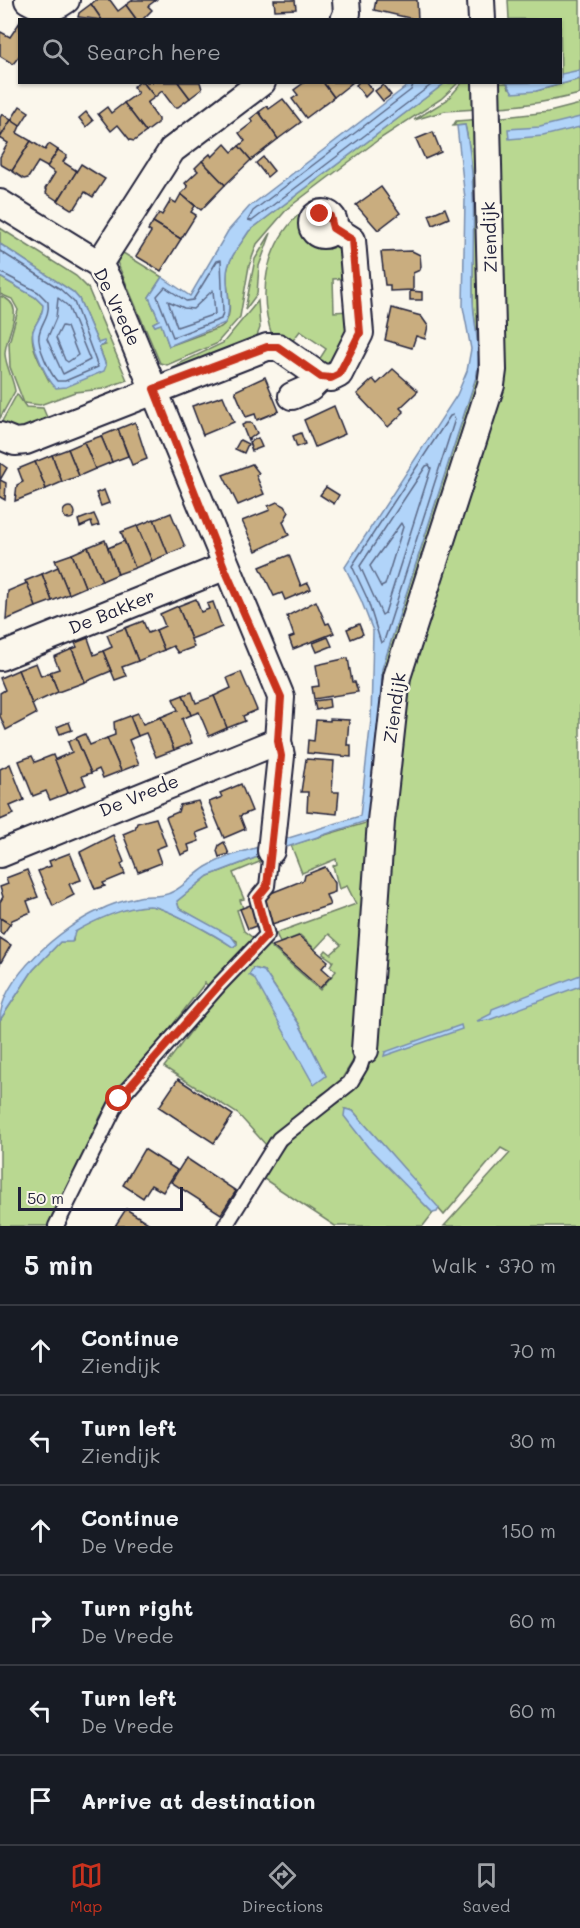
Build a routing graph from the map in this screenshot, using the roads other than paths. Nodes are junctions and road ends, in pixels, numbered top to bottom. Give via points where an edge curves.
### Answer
1 (28, 0) edge
2 (66, 0) edge
3 (346, 0) edge
4 (481, 0) edge
5 (345, 18) edge
6 (482, 18) edge
7 (259, 84) edge
8 (486, 84) edge
9 (0, 203) edge
10 (333, 228) dead end
11 (99, 264) junction
12 (321, 377) junction
13 (154, 389) junction
14 (292, 396) dead end
15 (0, 436) edge
16 (224, 567) junction
17 (0, 657) edge
18 (278, 741) junction
19 (271, 851) joint
20 (0, 854) edge
21 (365, 1050) joint
22 (56, 1226) edge
23 (225, 1226) edge

1 - 2 street via 47,9
3 - 5 street
4 - 6 street
7 - 11 street via 172,150
8 - 21 street, Ziendijk via 494,345 491,385 397,677 381,821
9 - 11 street, De Vrede
10 - 12 street via 352,240 360,333 339,374
11 - 13 street, De Vrede
12 - 13 street via 278,347 267,347
12 - 14 street via 310,388
13 - 15 street via 26,441 15,442
13 - 16 street, De Vrede
16 - 17 street, De Bakker
16 - 18 street, De Vrede via 281,697
18 - 19 street, De Vrede via 281,756
18 - 20 street, De Vrede
19 - 22 lane via 267,886 257,898 267,935 119,1099
21 - 23 lane, Ziendijk via 350,1083 279,1139

